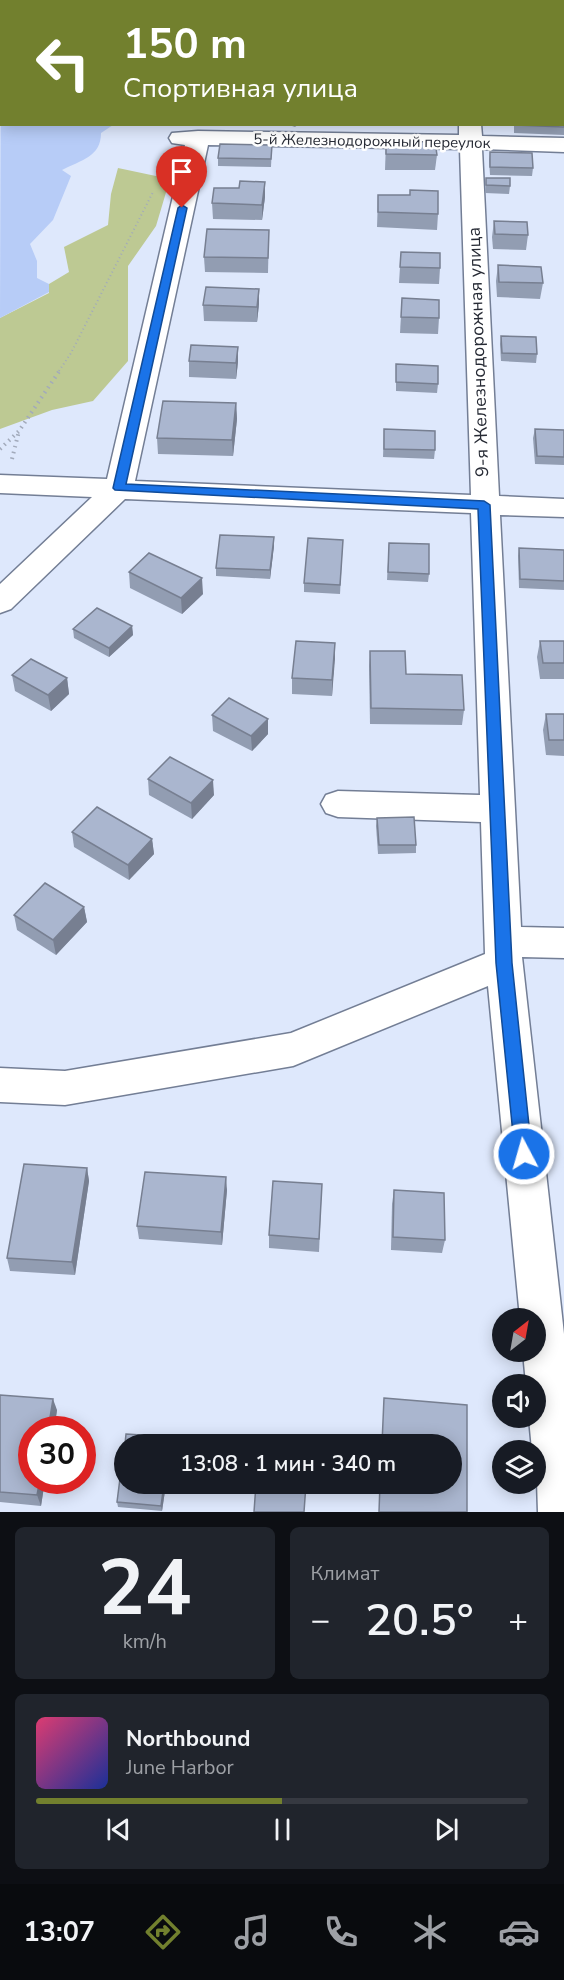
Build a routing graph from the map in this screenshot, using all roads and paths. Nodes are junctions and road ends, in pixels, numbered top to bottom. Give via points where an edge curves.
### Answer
1 (470, 133) edge
2 (564, 146) edge
3 (154, 189) dead end
4 (0, 448) edge
5 (0, 484) edge
6 (119, 488) junction
7 (484, 505) junction
8 (564, 508) edge
9 (0, 602) edge
10 (338, 804) dead end
11 (497, 809) junction
12 (564, 943) edge
13 (504, 952) junction
14 (0, 1084) edge
15 (561, 1512) edge

1 - 2 street, 5-й Железнодорожный переулок
1 - 6 street, 5-й Железнодорожный переулок via 189,138
1 - 7 street, 9-я Железнодорожная улица
3 - 4 path via 71,353 19,432
5 - 6 street
6 - 7 street
6 - 9 street
7 - 8 street
7 - 11 street, 9-я Железнодорожная улица
10 - 11 street
11 - 13 street, 9-я Железнодорожная улица
12 - 13 street
13 - 14 street via 293,1049 65,1088
13 - 15 street, 9-я Железнодорожная улица

